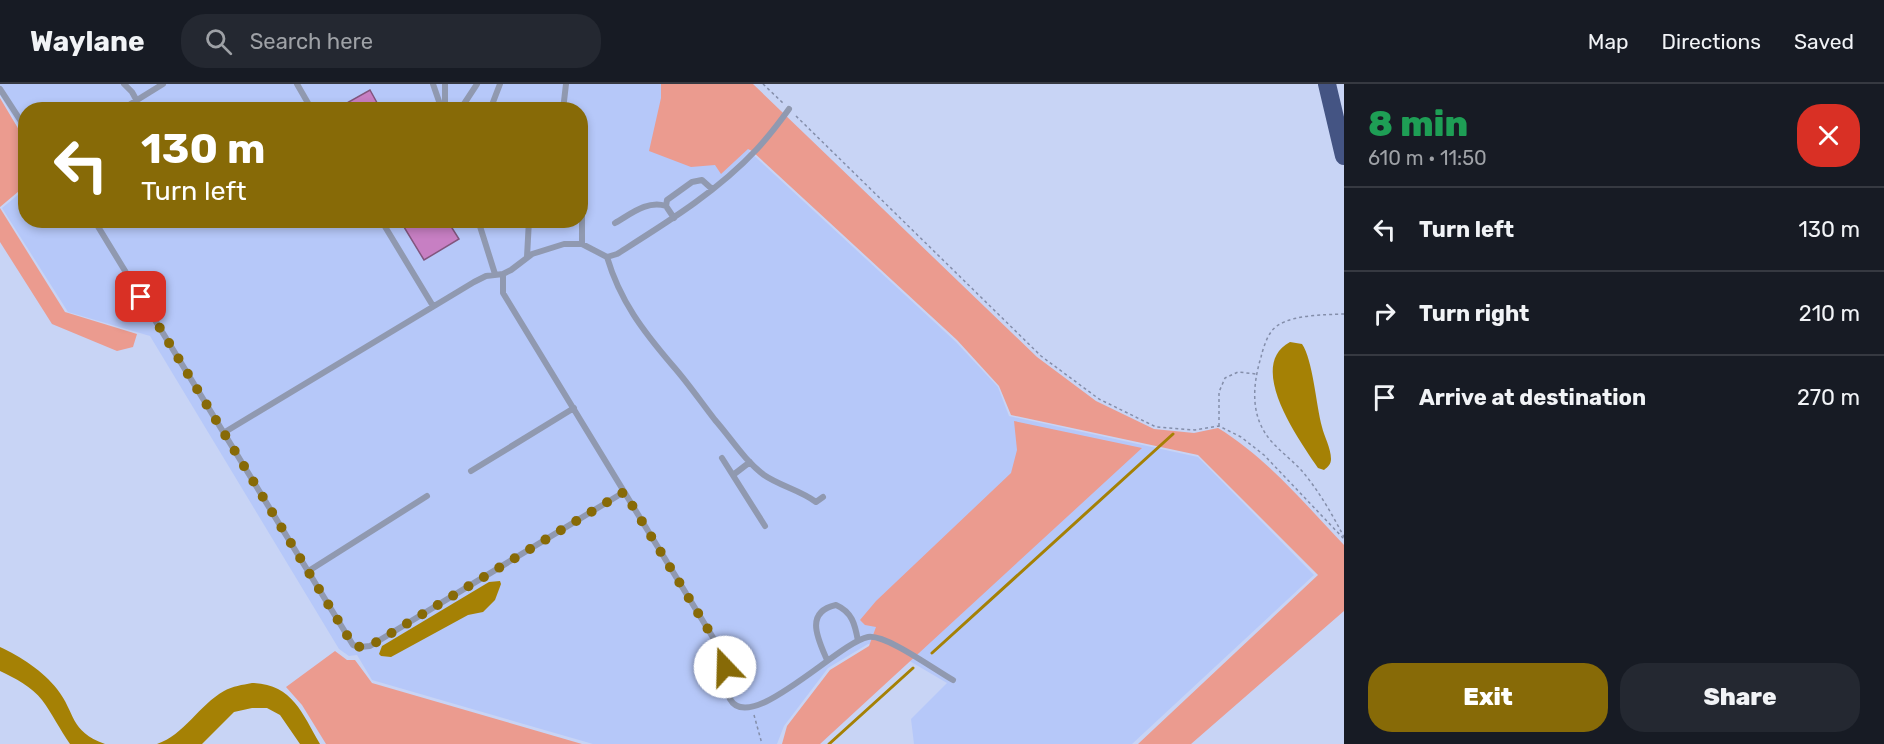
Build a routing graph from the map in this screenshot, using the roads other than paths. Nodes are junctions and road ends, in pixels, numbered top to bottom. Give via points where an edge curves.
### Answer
1 (124, 84) edge
2 (164, 84) edge
3 (297, 84) edge
4 (433, 84) edge
5 (445, 84) edge
6 (477, 84) edge
7 (500, 84) edge
8 (566, 84) edge
9 (1327, 84) edge
10 (0, 89) edge
11 (136, 100) junction
12 (133, 102) edge
13 (307, 102) edge
14 (441, 102) edge
15 (444, 102) edge
16 (465, 102) edge
17 (493, 102) edge
18 (564, 102) edge
19 (789, 109) road end
20 (18, 117) edge
21 (1344, 156) edge
22 (712, 189) junction
23 (666, 206) junction
24 (674, 218) junction
25 (615, 223) dead end
26 (99, 228) edge
27 (386, 228) edge
28 (481, 228) edge
29 (529, 228) edge
30 (582, 228) edge
31 (582, 244) junction
32 (527, 257) junction
33 (607, 257) junction
34 (499, 274) junction
35 (433, 306) junction
36 (574, 408) junction
37 (225, 432) junction
38 (722, 458) dead end
39 (750, 462) junction
40 (471, 471) dead end
41 (733, 475) junction
42 (624, 492) junction
43 (427, 496) dead end
44 (823, 497) dead end
45 (765, 526) dead end
46 (307, 572) junction
47 (858, 641) junction
48 (827, 660) junction
49 (953, 680) dead end

1 - 11 lane
2 - 11 lane
3 - 13 lane
4 - 14 lane
5 - 15 lane
6 - 16 lane
7 - 17 lane
8 - 18 lane
9 - 21 highway
10 - 20 lane
11 - 12 lane
19 - 22 lane via 756,150
22 - 23 lane via 702,180 692,182 667,200
22 - 24 lane
23 - 24 lane
23 - 25 lane via 646,205
24 - 33 lane
26 - 37 lane
27 - 35 lane
28 - 34 lane
29 - 32 lane
30 - 31 lane
31 - 32 lane via 564,244
31 - 33 lane
32 - 34 lane
33 - 39 lane via 626,305
34 - 35 lane via 474,282
34 - 36 lane via 503,293
35 - 37 lane
36 - 40 lane
36 - 42 lane
37 - 46 lane
38 - 41 lane
39 - 41 lane
39 - 44 lane via 764,475 816,502
41 - 45 lane
42 - 46 lane via 367,647 352,644
42 - 48 lane via 720,649 729,698 738,707 752,708 769,702
43 - 46 lane
47 - 48 lane
47 - 48 lane via 853,620 845,609 836,605 823,609 816,620 816,630
47 - 49 lane via 868,637 888,640

